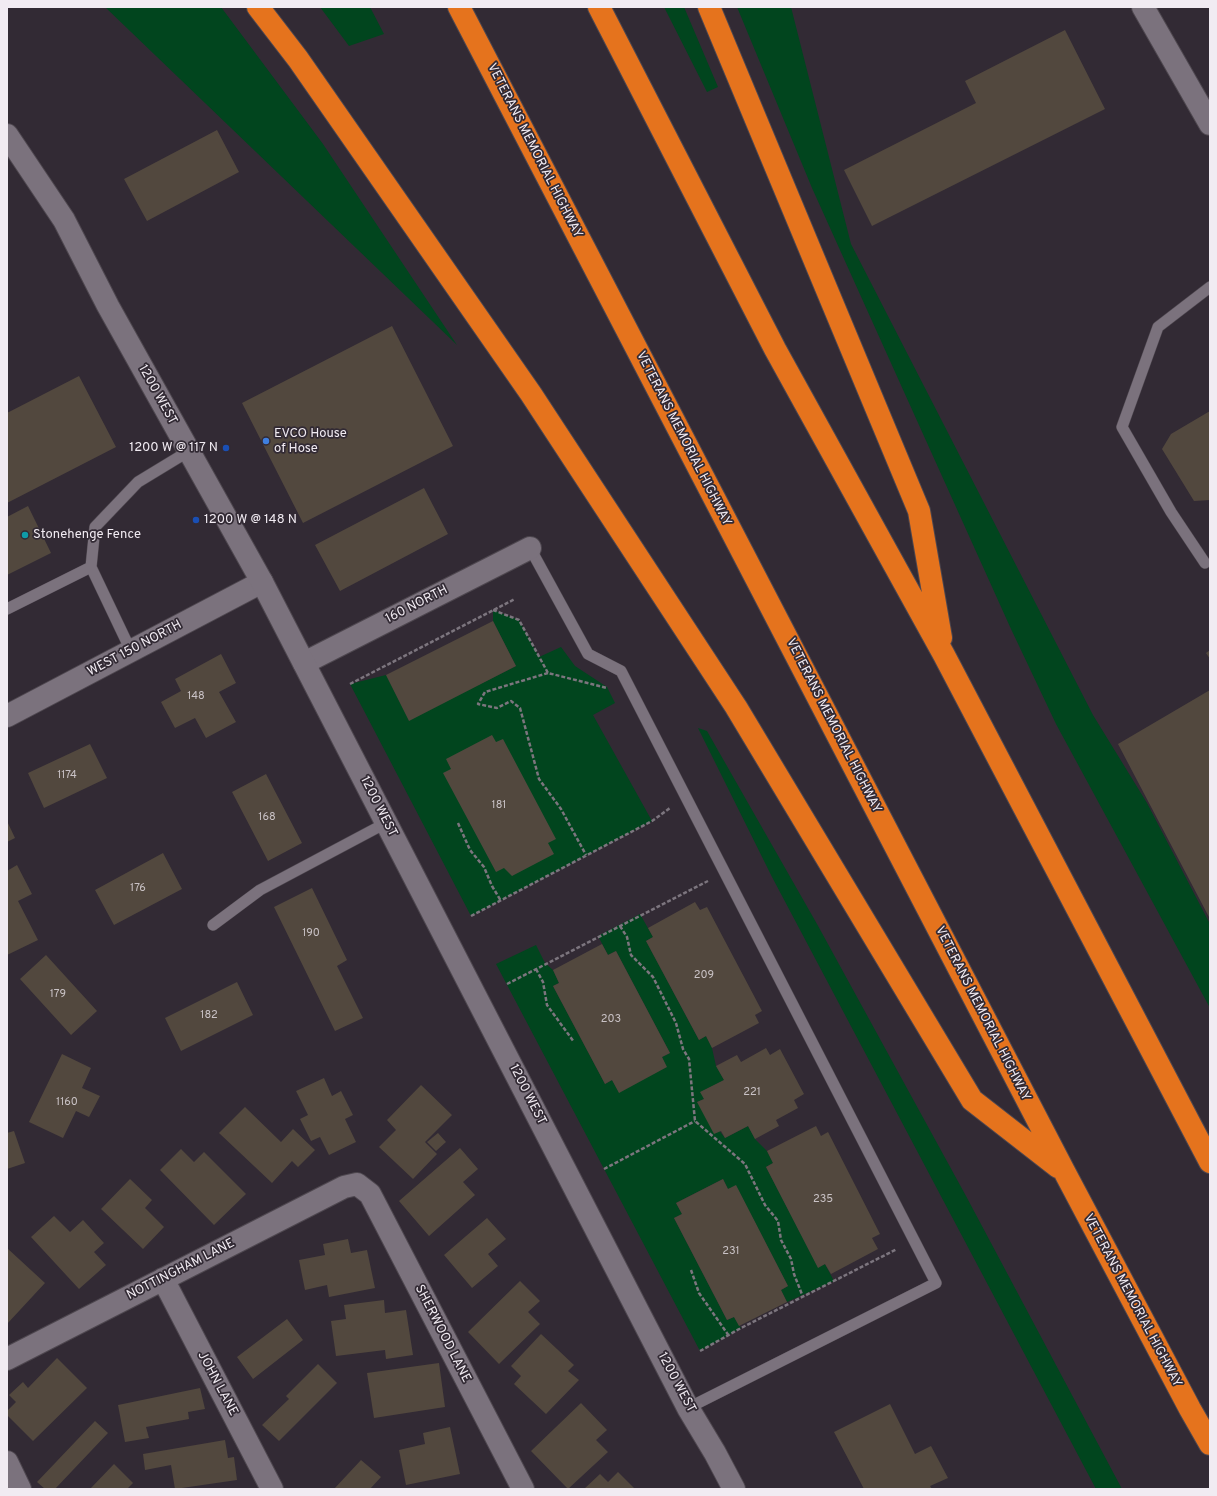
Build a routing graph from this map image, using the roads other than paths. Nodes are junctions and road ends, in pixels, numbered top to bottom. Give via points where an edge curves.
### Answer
1 (258, 7) edge
2 (459, 7) edge
3 (599, 7) edge
4 (709, 7) edge
5 (1143, 7) edge
6 (1210, 124) edge
7 (7, 135) edge
8 (1210, 287) edge
9 (189, 451) junction
10 (530, 548) joint
11 (1205, 563) dead end
12 (91, 567) junction
13 (262, 582) junction
14 (7, 609) edge
15 (131, 651) junction
16 (944, 655) junction
17 (304, 663) junction
18 (7, 716) edge
19 (386, 823) junction
20 (213, 926) dead end
21 (1210, 1162) edge
22 (1064, 1171) junction
23 (356, 1184) joint
24 (163, 1279) junction
25 (7, 1359) edge
26 (688, 1408) junction
27 (1210, 1444) edge
28 (7, 1462) edge
29 (20, 1489) edge
30 (272, 1489) edge
31 (522, 1489) edge
32 (734, 1489) edge

1 - 22 highway via 302,65 542,410 732,700 972,1100
2 - 22 highway, VETERANS MEMORIAL HIGHWAY
3 - 16 highway via 775,349
4 - 16 highway via 919,510
5 - 6 street
7 - 9 street, 1200 WEST via 64,220 108,306
8 - 11 lane via 1158,326 1122,427 1171,512
9 - 12 lane via 138,482 95,527
9 - 13 street, 1200 WEST
10 - 17 street, 160 NORTH
10 - 26 lane via 588,654 622,672 936,1282
12 - 14 lane
12 - 15 lane
13 - 15 street, WEST 150 NORTH
13 - 17 street, 1200 WEST
15 - 18 street, WEST 150 NORTH
16 - 21 highway
17 - 19 street, 1200 WEST
19 - 20 lane via 260,890
19 - 26 street, 1200 WEST
22 - 27 highway, VETERANS MEMORIAL HIGHWAY
23 - 24 street, NOTTINGHAM LANE via 344,1187
23 - 31 street, SHERWOOD LANE via 370,1194
24 - 25 street, NOTTINGHAM LANE
24 - 30 street, JOHN LANE
26 - 32 street, 1200 WEST
28 - 29 street

